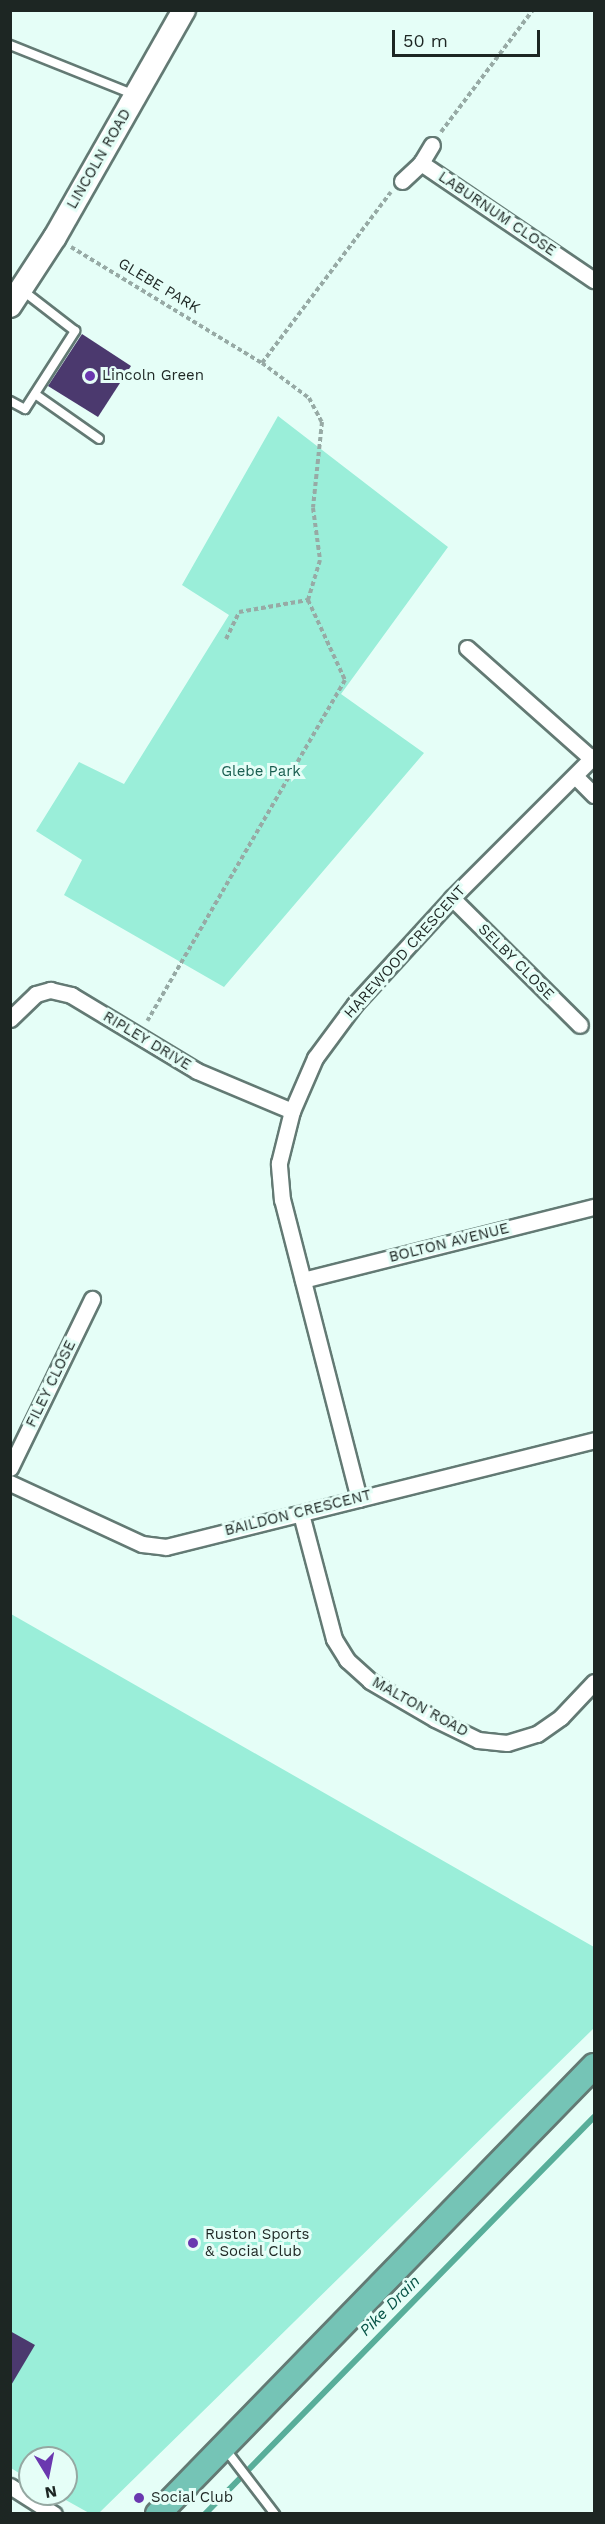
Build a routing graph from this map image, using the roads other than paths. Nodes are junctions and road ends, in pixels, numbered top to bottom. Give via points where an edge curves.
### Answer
1 (184, 10) edge
2 (10, 45) edge
3 (136, 95) junction
4 (432, 145) road end
5 (421, 163) junction
6 (402, 181) road end
7 (594, 280) edge
8 (16, 298) edge
9 (35, 394) junction
10 (10, 400) edge
11 (99, 439) dead end
12 (466, 648) dead end
13 (593, 757) edge
14 (575, 776) junction
15 (594, 795) edge
16 (452, 898) junction
17 (10, 1019) edge
18 (580, 1025) dead end
19 (292, 1111) junction
20 (594, 1207) edge
21 (303, 1280) junction
22 (92, 1299) dead end
23 (594, 1440) edge
24 (10, 1468) edge
25 (10, 1483) edge
26 (359, 1499) junction
27 (301, 1514) junction
28 (594, 1682) edge
29 (594, 2066) edge
30 (223, 2446) junction
31 (10, 2486) edge
32 (54, 2514) edge
33 (158, 2514) edge
34 (275, 2514) edge

1 - 3 street, LINCOLN ROAD
2 - 3 lane
3 - 8 street, LINCOLN ROAD
4 - 5 street
5 - 6 street, LABURNUM CLOSE
5 - 7 street, LABURNUM CLOSE
8 - 9 lane via 75,331
9 - 10 lane via 25,409
9 - 11 lane
12 - 13 street
13 - 14 street, HAREWOOD CRESCENT
14 - 15 street
14 - 16 street, HAREWOOD CRESCENT
16 - 18 street, SELBY CLOSE
16 - 19 street, HAREWOOD CRESCENT via 355,1004 315,1058
17 - 19 street, RIPLEY DRIVE via 36,994 50,990 71,995 197,1071
19 - 21 street, HAREWOOD CRESCENT via 279,1163 282,1200
20 - 21 street, BOLTON AVENUE
21 - 26 street, HAREWOOD CRESCENT
22 - 24 street, FILEY CLOSE
23 - 26 street, BAILDON CRESCENT
25 - 27 street, BAILDON CRESCENT via 150,1545 166,1547
26 - 27 street, BAILDON CRESCENT
27 - 28 street, MALTON ROAD via 334,1639 347,1660 370,1681 435,1719 478,1740 507,1743 537,1734 561,1717
29 - 30 main road
30 - 33 main road
30 - 34 lane
31 - 32 street

